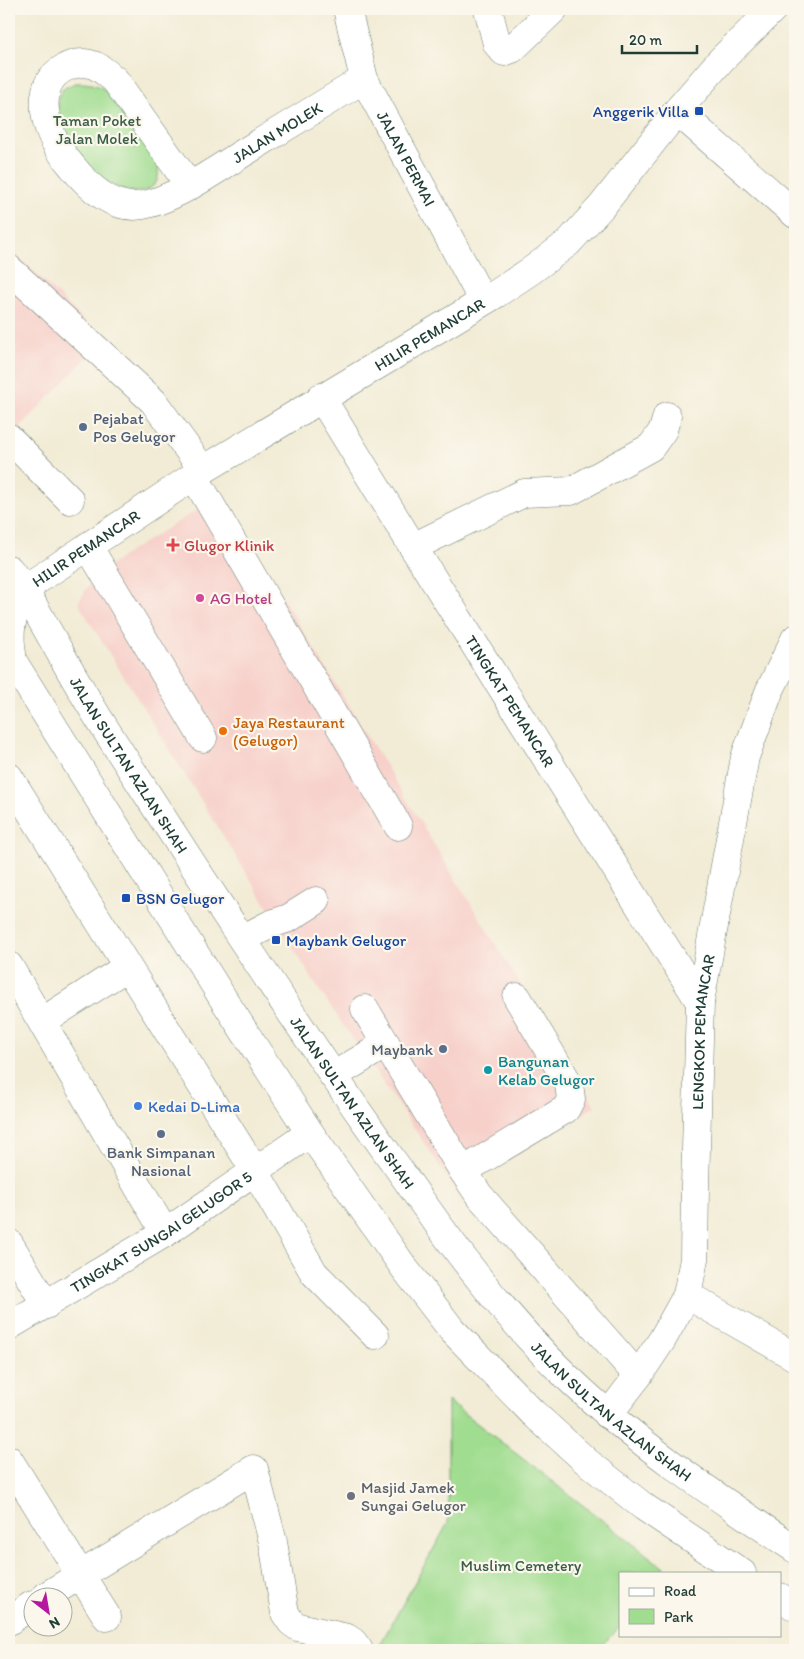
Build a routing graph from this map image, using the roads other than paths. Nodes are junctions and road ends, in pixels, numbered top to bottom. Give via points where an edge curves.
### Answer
1 (346, 9) edge
2 (488, 9) edge
3 (554, 9) edge
4 (773, 9) edge
5 (364, 79) junction
6 (677, 112) junction
7 (189, 185) junction
8 (795, 214) edge
9 (9, 269) edge
10 (483, 301) junction
11 (321, 398) junction
12 (667, 416) dead end
13 (9, 438) edge
14 (198, 473) junction
15 (70, 500) dead end
16 (88, 546) junction
17 (413, 547) junction
18 (14, 584) edge
19 (795, 639) edge
20 (11, 658) edge
21 (203, 738) dead end
22 (9, 777) edge
23 (398, 826) dead end
24 (316, 901) dead end
25 (242, 939) junction
26 (9, 966) edge
27 (127, 967) junction
28 (517, 997) dead end
29 (700, 1002) junction
30 (365, 1010) dead end
31 (43, 1021) junction
32 (386, 1044) junction
33 (333, 1076) junction
34 (310, 1133) junction
35 (463, 1171) junction
36 (255, 1172) junction
37 (165, 1233) junction
38 (9, 1243) edge
39 (687, 1295) junction
40 (46, 1305) junction
41 (9, 1326) edge
42 (375, 1335) dead end
43 (795, 1357) edge
44 (638, 1376) junction
45 (608, 1415) junction
46 (9, 1460) edge
47 (795, 1550) edge
48 (741, 1572) edge
49 (80, 1574) junction
50 (61, 1586) edge
51 (782, 1598) edge
52 (795, 1607) edge
53 (22, 1612) edge
54 (107, 1617) dead end
55 (9, 1621) edge
56 (359, 1650) edge

1 - 5 main road, JALAN PERMAI
2 - 3 main road via 497,44 504,52 512,49
4 - 6 main road, HILIR PEMANCAR via 721,60
5 - 7 main road, JALAN MOLEK
5 - 10 main road, JALAN PERMAI
6 - 8 main road
6 - 10 main road, HILIR PEMANCAR via 568,243
7 - 7 main road, JALAN MOLEK via 115,80 103,70 79,63 65,67 54,76 45,99 49,129 58,150 87,184 112,201 133,206 149,204
9 - 14 main road via 153,402
10 - 11 main road, HILIR PEMANCAR
11 - 14 main road, HILIR PEMANCAR
11 - 17 main road, TINGKAT PEMANCAR
12 - 17 main road via 663,430 651,447 571,491 524,493
13 - 15 main road
14 - 16 main road, HILIR PEMANCAR
14 - 23 main road
16 - 18 main road, HILIR PEMANCAR
16 - 21 main road
17 - 29 main road, TINGKAT PEMANCAR
18 - 20 main road via 9,639
18 - 25 main road, JALAN SULTAN AZLAN SHAH
19 - 29 main road, LENGKOK PEMANCAR via 769,692 745,757
20 - 34 main road via 213,984
22 - 27 main road
24 - 25 main road via 289,918
25 - 33 main road, JALAN SULTAN AZLAN SHAH
26 - 31 main road
27 - 31 main road
27 - 36 main road
28 - 35 main road via 569,1084 571,1099 566,1109
29 - 39 main road, LENGKOK PEMANCAR via 694,1259
30 - 32 main road
31 - 37 main road
32 - 33 main road
32 - 35 main road
33 - 45 main road, JALAN SULTAN AZLAN SHAH via 444,1234 482,1282 521,1329
34 - 36 main road, TINGKAT SUNGAI GELUGOR 5
34 - 48 main road via 452,1330 494,1374 586,1461 644,1507
35 - 44 main road via 479,1195
36 - 37 main road, TINGKAT SUNGAI GELUGOR 5
36 - 42 main road via 314,1273
37 - 40 main road, TINGKAT SUNGAI GELUGOR 5
38 - 40 main road
39 - 43 main road
39 - 44 main road, LENGKOK PEMANCAR
40 - 41 main road, TINGKAT SUNGAI GELUGOR 5
44 - 45 main road, LENGKOK PEMANCAR
45 - 47 main road, JALAN SULTAN AZLAN SHAH via 679,1470
46 - 49 main road
49 - 50 main road
49 - 54 main road
49 - 56 main road via 254,1469 273,1542 285,1613 298,1628 347,1638
51 - 52 main road
53 - 55 main road

